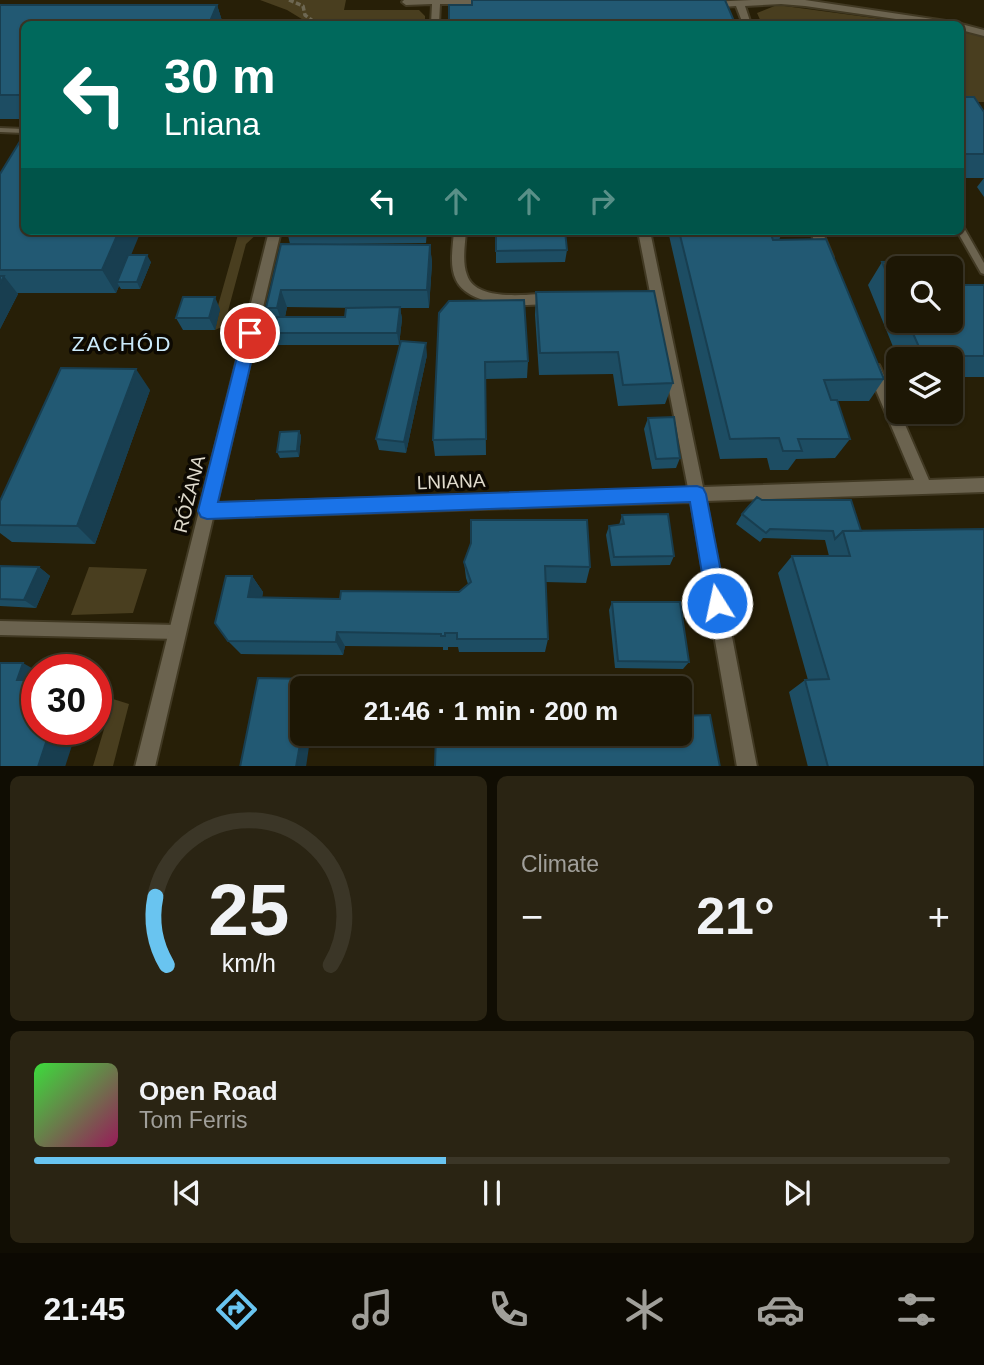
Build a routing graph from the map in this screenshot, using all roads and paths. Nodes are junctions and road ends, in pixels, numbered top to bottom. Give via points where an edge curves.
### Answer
1 (289, 0) edge
2 (499, 1) edge
3 (406, 2) dead end
4 (436, 2) edge
5 (740, 4) junction
6 (700, 5) edge
7 (313, 21) edge
8 (435, 21) edge
9 (746, 21) edge
10 (926, 21) edge
11 (964, 28) edge
12 (984, 33) edge
13 (0, 130) edge
14 (21, 131) edge
15 (274, 235) edge
16 (460, 235) edge
17 (644, 235) edge
18 (818, 235) edge
19 (964, 235) edge
20 (832, 269) edge
21 (984, 271) edge
22 (562, 298) edge
23 (870, 359) edge
24 (984, 485) edge
25 (925, 486) junction
26 (697, 494) junction
27 (207, 511) junction
28 (0, 628) edge
29 (177, 632) junction
30 (145, 766) edge
31 (747, 766) edge

1 - 7 path via 303,6
2 - 4 street
3 - 4 street
4 - 8 street
5 - 6 street
5 - 9 street
5 - 10 street via 805,3
11 - 12 street
13 - 14 lane
15 - 27 street, RÓŻANA
16 - 22 street via 461,280 478,296
17 - 26 street via 650,296
18 - 20 street
19 - 21 lane
23 - 25 street
24 - 25 street, LNIANA
25 - 26 street, LNIANA
26 - 27 street, LNIANA
26 - 31 street
27 - 29 street, RÓŻANA
28 - 29 lane
29 - 30 street, RÓŻANA

